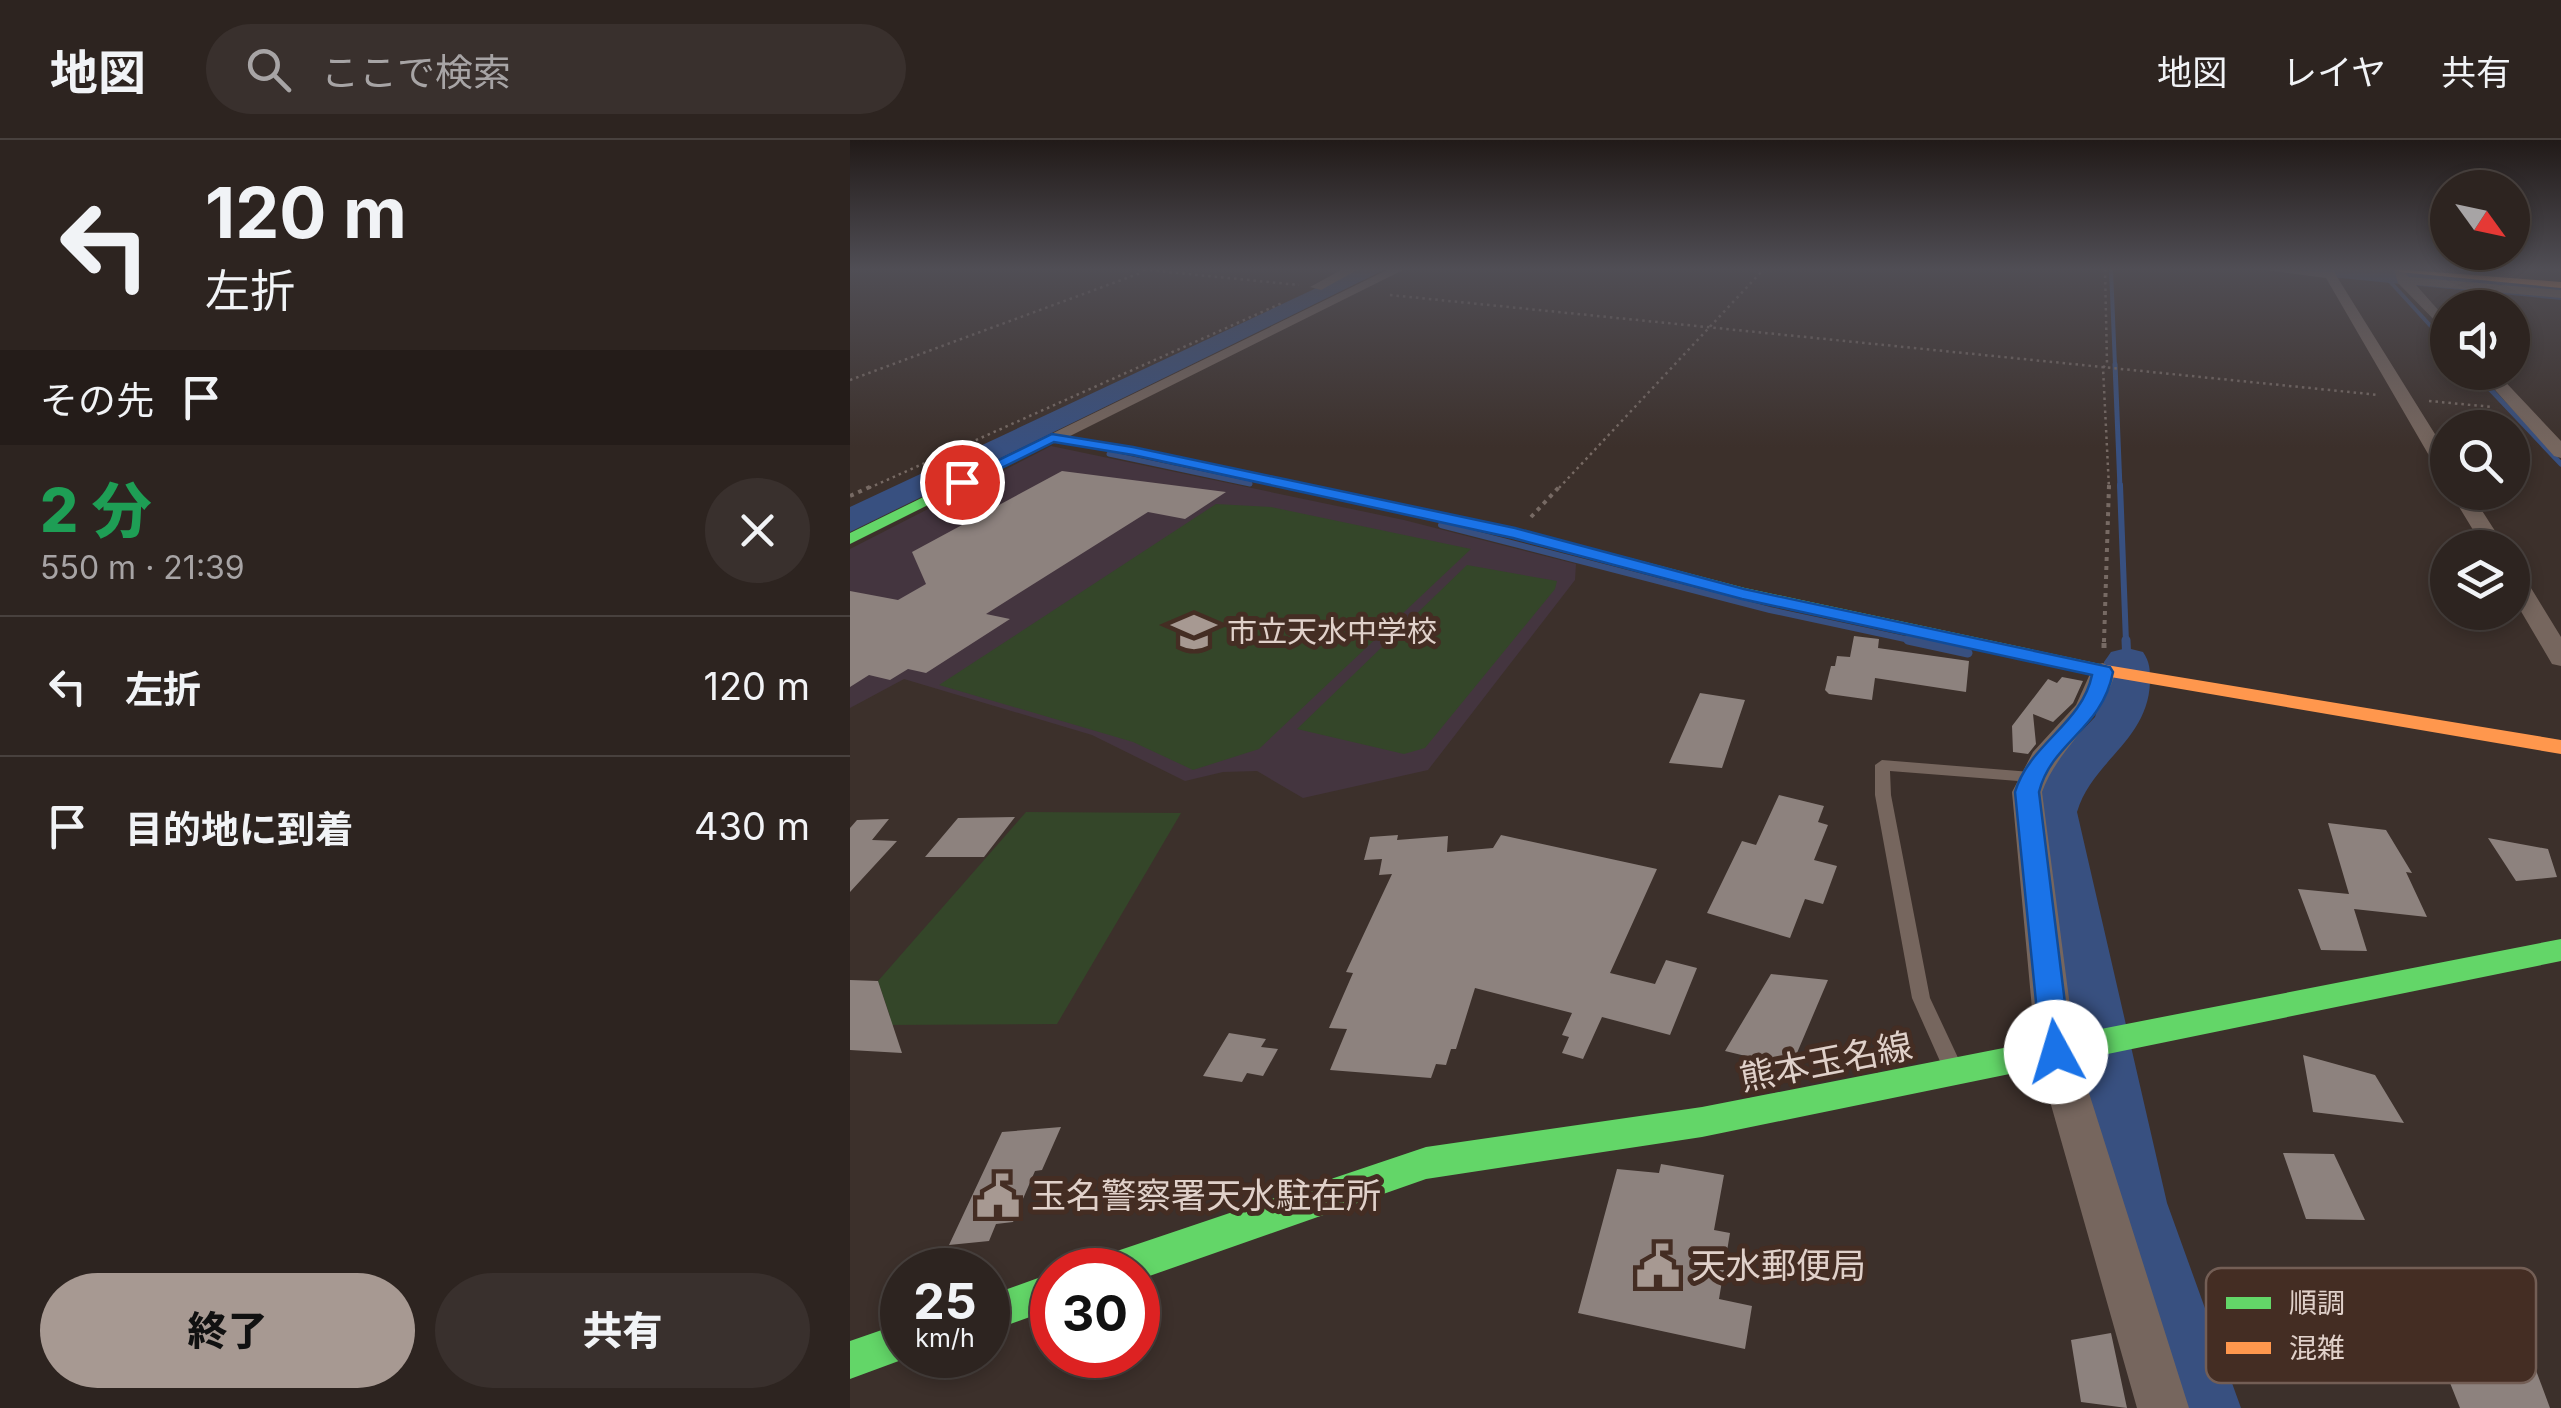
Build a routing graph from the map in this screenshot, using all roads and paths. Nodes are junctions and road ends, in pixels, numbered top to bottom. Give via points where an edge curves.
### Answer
1 (991, 328) edge
2 (1224, 328) edge
3 (1280, 328) edge
4 (1707, 328) edge
5 (1719, 328) edge
6 (2106, 328) edge
7 (2362, 328) edge
8 (2103, 368) junction
9 (850, 380) edge
10 (2503, 390) edge
11 (2405, 398) junction
12 (2521, 410) joint
13 (2530, 419) edge
14 (1052, 438) junction
15 (2430, 440) edge
16 (2561, 452) edge
17 (850, 496) edge
18 (1515, 533) junction
19 (850, 539) edge
20 (2530, 605) edge
21 (2561, 658) edge
22 (2109, 672) junction
23 (2561, 746) edge
24 (2031, 778) junction
25 (2561, 950) edge
26 (2070, 1049) junction
27 (1954, 1072) junction
28 (1160, 1254) edge
29 (880, 1350) edge
30 (850, 1360) edge
31 (2163, 1408) edge

1 - 9 path
2 - 17 path
3 - 14 street
4 - 18 path
5 - 8 path
6 - 8 path
7 - 11 street
8 - 11 path
8 - 22 path
10 - 12 street
11 - 12 path
11 - 15 street
13 - 16 street
14 - 18 main road
14 - 19 main road
18 - 22 main road via 1742,594
20 - 21 street
22 - 23 main road
22 - 24 street via 2087,713
24 - 26 street via 2027,792
24 - 27 lane via 1882,765 1921,998
25 - 26 main road, 熊本玉名線
26 - 27 main road, 熊本玉名線
26 - 31 street
27 - 28 main road, 熊本玉名線 via 1702,1122 1426,1162
29 - 30 main road

